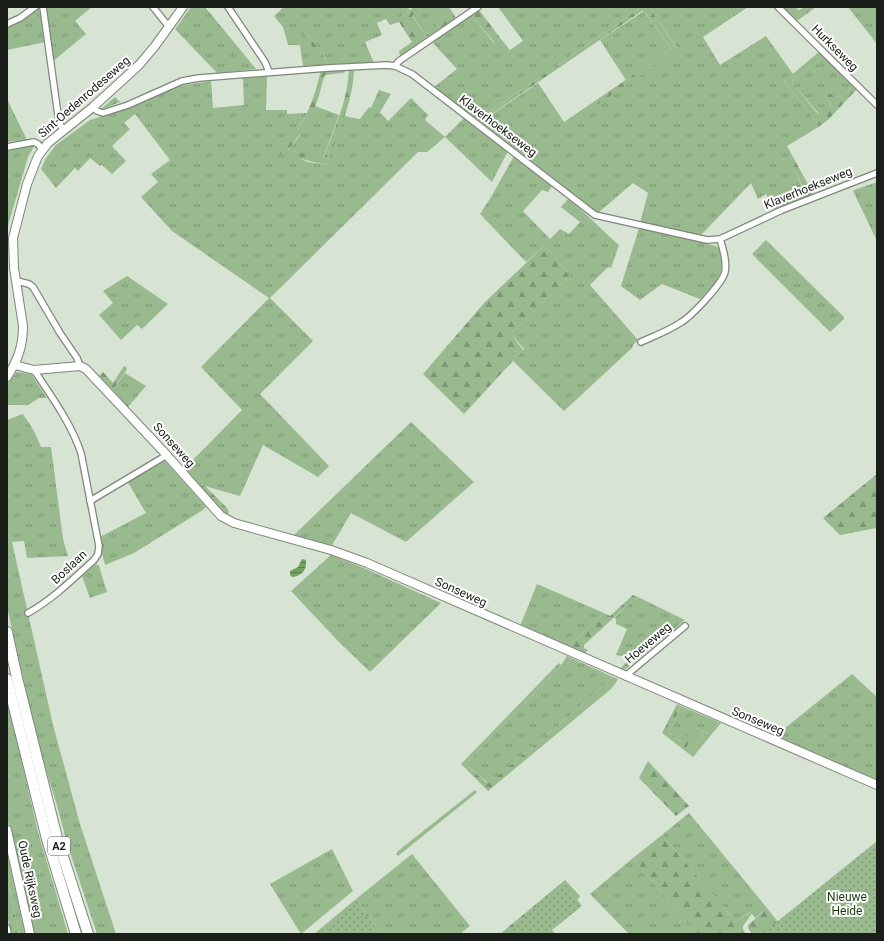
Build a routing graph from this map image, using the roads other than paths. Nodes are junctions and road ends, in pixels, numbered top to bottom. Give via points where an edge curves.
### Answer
1 (36, 7) edge
2 (43, 7) edge
3 (153, 7) edge
4 (183, 7) edge
5 (228, 7) edge
6 (478, 7) edge
7 (778, 7) edge
8 (7, 24) edge
9 (169, 27) junction
10 (395, 66) junction
11 (269, 72) junction
12 (877, 105) edge
13 (93, 107) junction
14 (63, 130) junction
15 (7, 147) edge
16 (42, 150) junction
17 (877, 173) edge
18 (10, 238) edge
19 (720, 239) junction
20 (17, 281) junction
21 (641, 342) dead end
22 (15, 365) junction
23 (80, 366) junction
24 (34, 370) junction
25 (7, 377) edge
26 (167, 455) junction
27 (90, 501) junction
28 (28, 612) dead end
29 (685, 626) dead end
30 (7, 632) edge
31 (626, 677) junction
32 (7, 679) edge
33 (877, 785) edge
34 (7, 830) edge
35 (7, 928) edge
36 (8, 934) edge
37 (30, 934) edge
38 (76, 934) edge
39 (88, 934) edge

1 - 8 street
2 - 14 street via 59,122
3 - 9 street
4 - 9 main road, Sint-Oedenrodeseweg
5 - 11 street
6 - 10 street
7 - 12 street, Hurkseweg
9 - 13 main road, Sint-Oedenrodeseweg via 139,65
10 - 11 street, Klaverhoekseweg
10 - 19 street, Klaverhoekseweg via 412,74 595,215 707,240
11 - 13 street, Klaverhoekseweg via 189,79 103,113
13 - 14 main road, Sint-Oedenrodeseweg
14 - 16 main road, Sint-Oedenrodeseweg
15 - 16 street via 34,142
16 - 18 main road, Sint-Oedenrodeseweg via 34,164
17 - 19 street, Klaverhoekseweg via 782,210
18 - 20 main road, Sint-Oedenrodeseweg
19 - 21 street via 726,268 718,285 686,320
20 - 22 main road, Sint-Oedenrodeseweg via 23,336
20 - 23 street, Sonseweg via 33,287
22 - 24 main road
22 - 25 main road, Sint-Oedenrodeseweg
23 - 24 main road
23 - 26 main road, Sonseweg via 86,368
24 - 27 street, Boslaan via 78,444
26 - 27 street
26 - 31 main road, Sonseweg via 221,516 234,524 330,550 367,563
27 - 28 street, Boslaan via 99,546 98,554 61,590
29 - 31 street, Hoeveweg
30 - 39 highway, A2 via 56,838
31 - 33 main road, Sonseweg
32 - 38 highway, A2 via 47,839
34 - 37 main road, Oude Rijksweg
35 - 36 street

